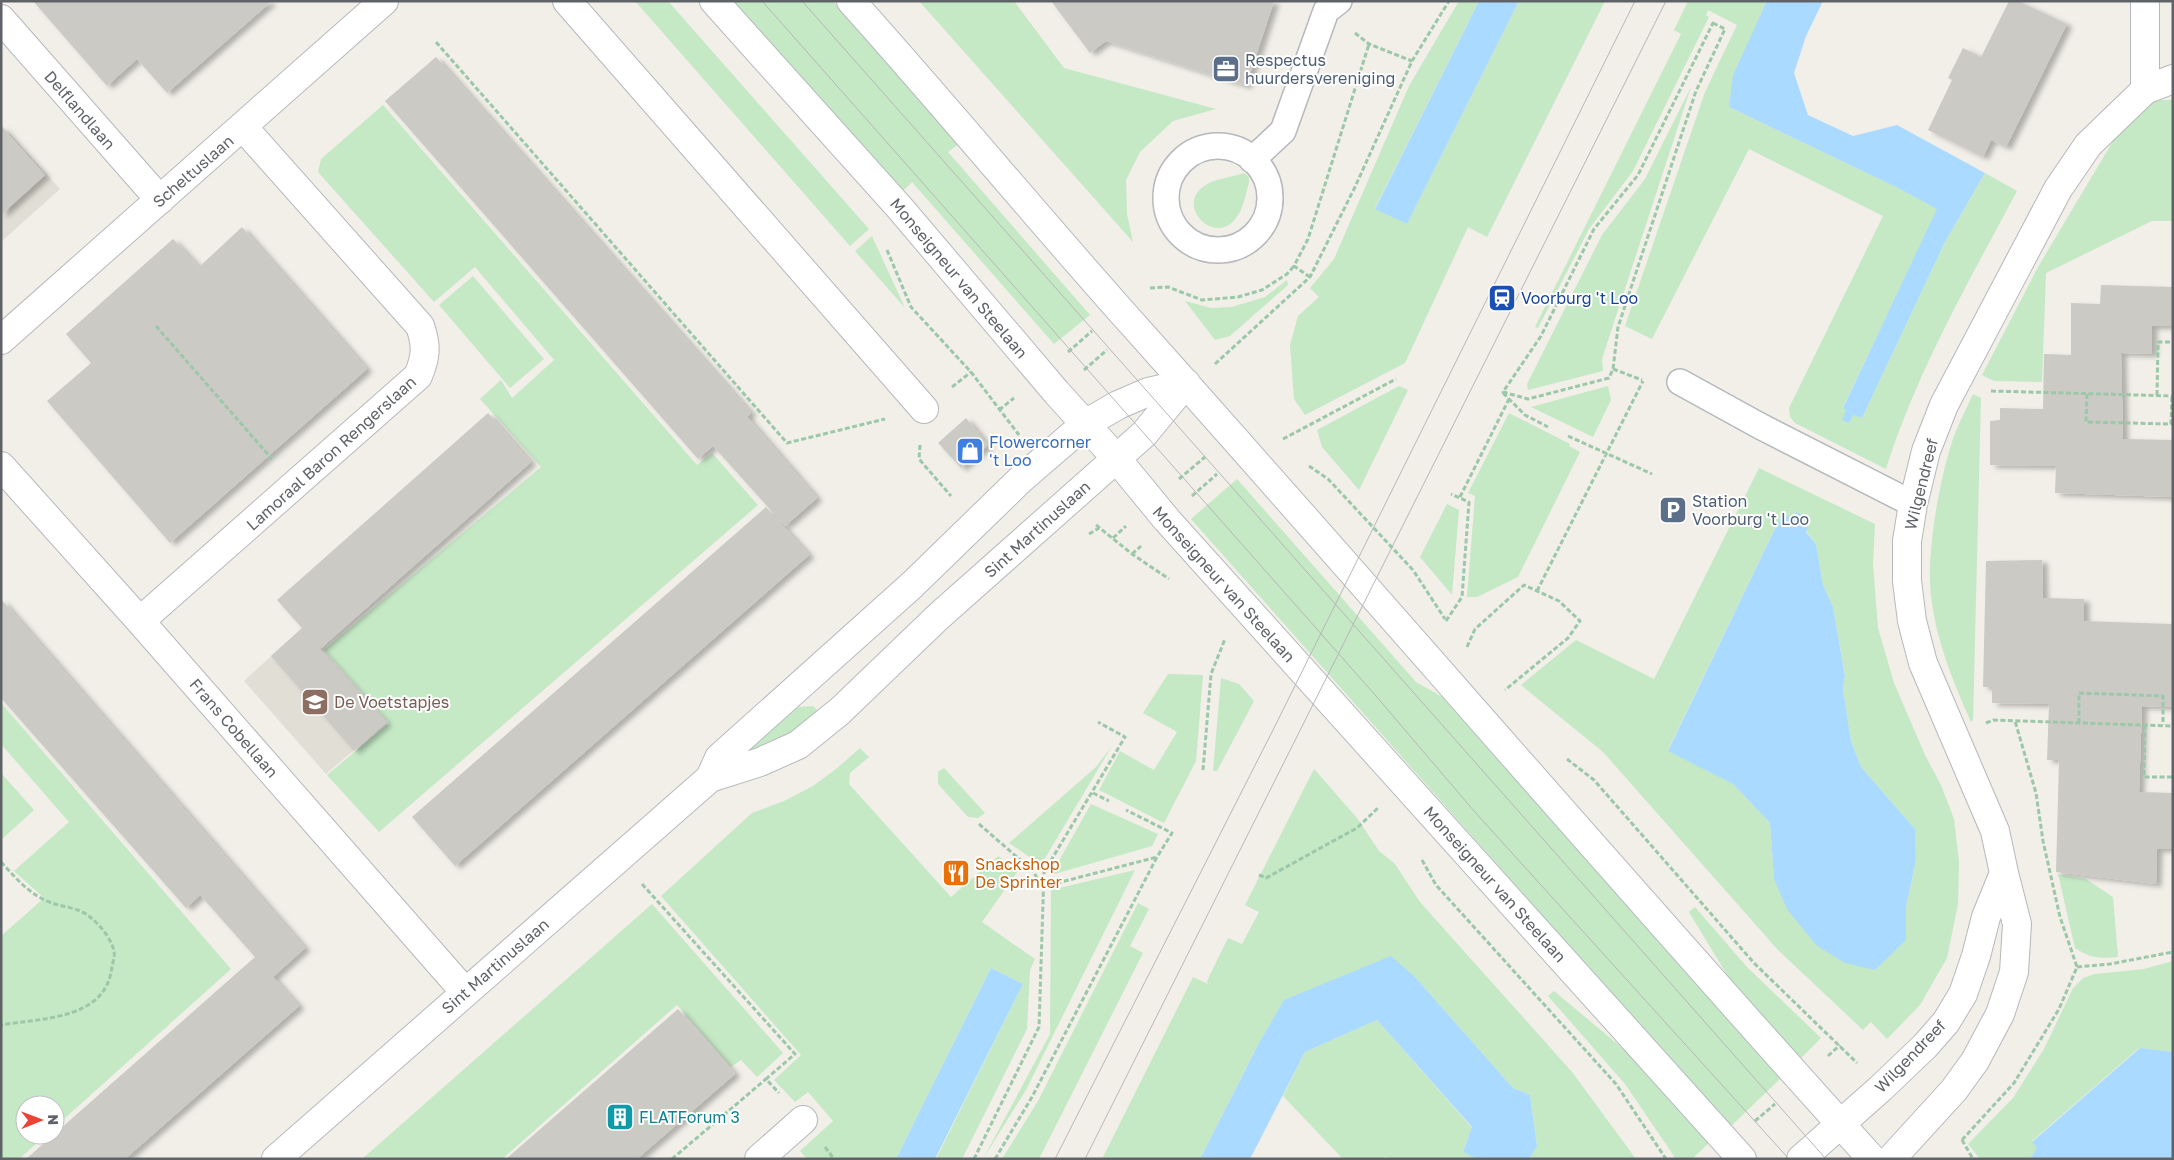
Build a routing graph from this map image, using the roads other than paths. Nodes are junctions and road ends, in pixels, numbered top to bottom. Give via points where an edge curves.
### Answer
1 (384, 1) edge
2 (567, 1) edge
3 (714, 1) edge
4 (851, 1) edge
5 (2145, 1) edge
6 (1332, 6) edge
7 (1, 19) edge
8 (2173, 80) edge
9 (2145, 90) junction
10 (243, 127) junction
11 (1252, 160) junction
12 (160, 200) junction
13 (1, 340) edge
14 (1680, 382) dead end
15 (1186, 383) junction
16 (924, 409) road end
17 (1085, 424) junction
18 (1116, 458) junction
19 (1, 466) edge
20 (1913, 504) junction
21 (140, 621) junction
22 (710, 778) junction
23 (2004, 873) junction
24 (465, 992) junction
25 (803, 1120) road end
26 (1841, 1123) junction
27 (280, 1158) edge
28 (759, 1159) edge
29 (1742, 1159) edge
30 (1801, 1159) edge
31 (1872, 1159) edge
32 (1891, 1159) edge

1 - 10 street, Scheltuslaan
2 - 16 street
3 - 17 street, Monseigneur van Steelaan via 899,207
4 - 15 street
5 - 9 street
6 - 11 lane via 1283,130
7 - 12 street, Delflandlaan
8 - 9 street, Wilgendreef
9 - 20 street, Wilgendreef via 2088,145 2058,189 1944,405 1926,452
10 - 12 street, Scheltuslaan
10 - 21 street, Lamoraal Baron Rengerslaan via 420,326 426,342 424,362 418,376
11 - 11 lane via 1259,165 1267,182 1270,199 1267,216 1259,230 1248,241 1232,248 1217,250 1187,240 1168,213 1166,197 1169,179 1178,164 1193,152 1210,147 1228,147
12 - 13 street, Scheltuslaan
14 - 20 lane
15 - 17 street, Sint Martinuslaan via 1148,392
15 - 18 street, Sint Martinuslaan via 1144,434
15 - 26 street via 1449,684
17 - 18 street, Monseigneur van Steelaan
17 - 22 street, Sint Martinuslaan via 719,758
18 - 22 street, Sint Martinuslaan via 939,616 840,711 798,745 760,762
18 - 29 street, Monseigneur van Steelaan via 1159,512
19 - 21 street, Frans Cobellaan
20 - 23 street, Wilgendreef via 1907,541 1912,621 1923,663 1995,830
21 - 24 street, Frans Cobellaan
22 - 24 street, Sint Martinuslaan
23 - 26 street, Wilgendreef via 1986,917 1963,994 1946,1022 1881,1088
23 - 32 street, Wilgendreef via 2017,924 2014,972 2000,1014 1975,1061 1954,1090
24 - 27 street, Sint Martinuslaan
25 - 28 street
26 - 30 street, Wilgendreef
26 - 31 street

